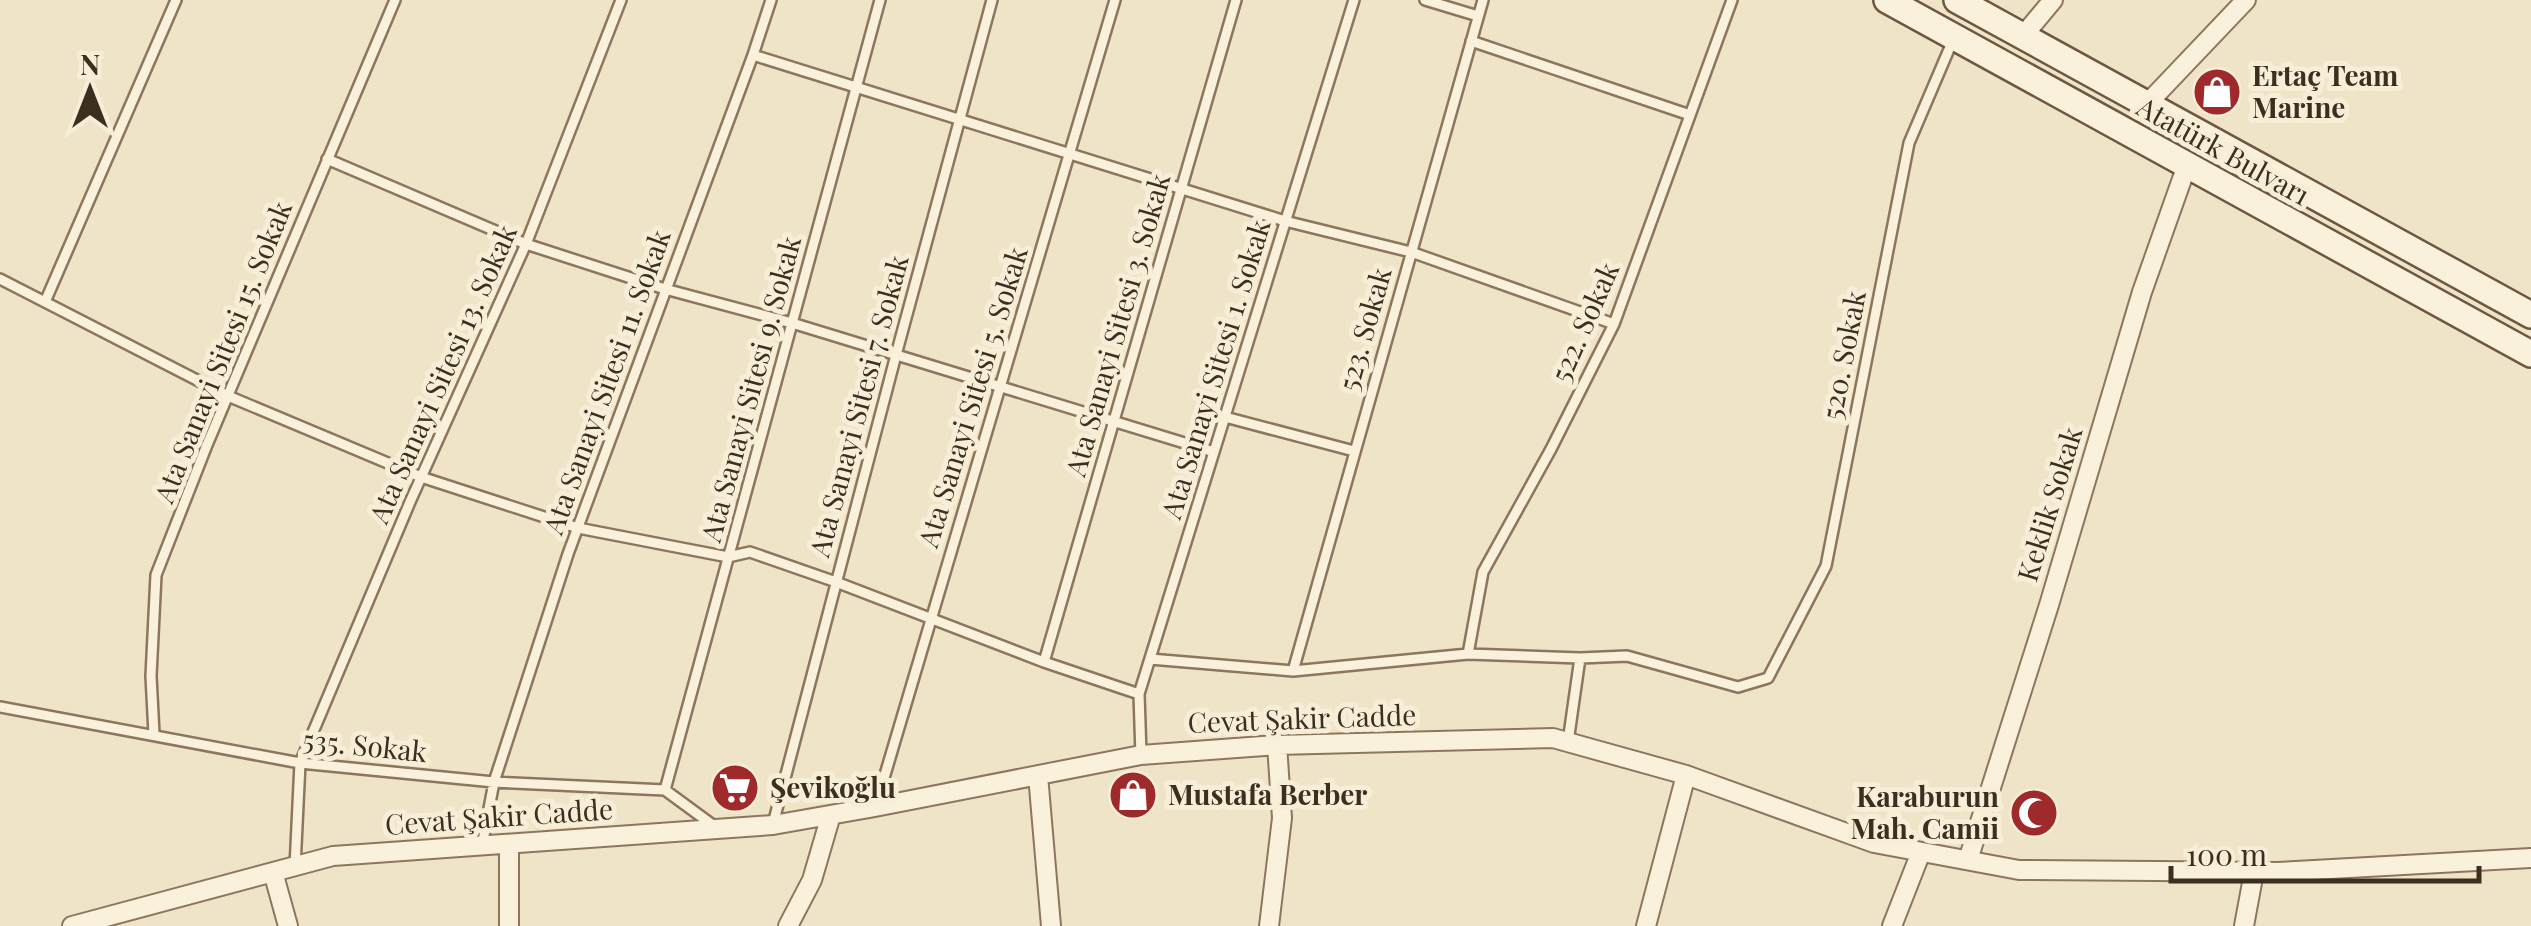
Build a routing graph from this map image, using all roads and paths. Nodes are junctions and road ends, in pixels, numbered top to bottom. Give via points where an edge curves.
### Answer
1 (176, 0) edge
2 (395, 0) edge
3 (621, 0) edge
4 (771, 0) edge
5 (880, 0) edge
6 (992, 0) edge
7 (1115, 0) edge
8 (1236, 0) edge
9 (1354, 0) edge
10 (1425, 0) edge
11 (1483, 0) edge
12 (1732, 0) edge
13 (1887, 0) edge
14 (1957, 0) edge
15 (2053, 0) edge
16 (2246, 0) edge
17 (1478, 16) junction
18 (2023, 36) junction
19 (1954, 37) junction
20 (1471, 42) junction
21 (753, 56) junction
22 (856, 88) junction
23 (2147, 104) junction
24 (1690, 115) junction
25 (959, 120) junction
26 (1069, 155) junction
27 (327, 159) junction
28 (2187, 165) junction
29 (1181, 190) junction
30 (1286, 221) junction
31 (526, 244) junction
32 (1411, 252) junction
33 (0, 278) edge
34 (665, 289) junction
35 (44, 302) junction
36 (2531, 315) edge
37 (792, 323) junction
38 (1614, 324) junction
39 (2531, 354) edge
40 (896, 355) junction
41 (1000, 386) junction
42 (228, 396) junction
43 (1225, 416) junction
44 (1114, 421) junction
45 (1354, 451) junction
46 (1214, 452) junction
47 (421, 477) junction
48 (578, 528) junction
49 (728, 557) junction
50 (836, 582) junction
51 (930, 619) junction
52 (1468, 654) junction
53 (1580, 658) junction
54 (1150, 659) junction
55 (1044, 662) junction
56 (1293, 671) junction
57 (1139, 694) junction
58 (0, 707) edge
59 (154, 734) junction
60 (1568, 742) junction
61 (1277, 745) junction
62 (1141, 755) junction
63 (300, 763) junction
64 (1038, 775) junction
65 (1686, 775) junction
66 (494, 782) junction
67 (664, 790) junction
68 (875, 808) junction
69 (831, 815) junction
70 (773, 825) junction
71 (718, 829) junction
72 (509, 844) junction
73 (482, 846) junction
74 (1920, 852) junction
75 (2531, 858) edge
76 (1968, 860) junction
77 (295, 866) junction
78 (273, 872) junction
79 (2254, 872) junction
80 (103, 922) edge
81 (72, 926) edge
82 (288, 926) edge
83 (509, 926) edge
84 (788, 926) edge
85 (1051, 926) edge
86 (1269, 926) edge
87 (1646, 926) edge
88 (1892, 926) edge
89 (2244, 926) edge

1 - 35 lane
2 - 27 lane, Ata Sanayi Sitesi 15. Sokak
3 - 31 lane, Ata Sanayi Sitesi 13. Sokak
4 - 21 lane, Ata Sanayi Sitesi 11. Sokak
5 - 22 lane, Ata Sanayi Sitesi 9. Sokak
6 - 25 lane, Ata Sanayi Sitesi 7. Sokak
7 - 26 lane, Ata Sanayi Sitesi 5. Sokak
8 - 29 lane, Ata Sanayi Sitesi 3. Sokak
9 - 30 lane, Ata Sanayi Sitesi 1. Sokak
10 - 17 lane
11 - 17 lane, 523. Sokak
12 - 24 lane, 522. Sokak
13 - 19 main road, Atatürk Bulvarı
14 - 18 main road, Atatürk Bulvarı
15 - 18 street
16 - 23 street
17 - 20 lane, 523. Sokak
18 - 23 main road, Atatürk Bulvarı
19 - 28 main road, Atatürk Bulvarı
19 - 53 lane, 520. Sokak via 1909,143 1826,566 1768,678 1738,688 1627,656
20 - 24 lane
20 - 32 lane, 523. Sokak
21 - 22 lane
21 - 34 lane, Ata Sanayi Sitesi 11. Sokak
22 - 25 lane
22 - 37 lane, Ata Sanayi Sitesi 9. Sokak
23 - 36 main road, Atatürk Bulvarı
24 - 38 lane, 522. Sokak
25 - 26 lane
25 - 40 lane, Ata Sanayi Sitesi 7. Sokak
26 - 29 lane
26 - 41 lane, Ata Sanayi Sitesi 5. Sokak
27 - 31 lane
27 - 42 lane, Ata Sanayi Sitesi 15. Sokak
28 - 39 main road, Atatürk Bulvarı
28 - 76 street, Keklik Sokak
29 - 30 lane
29 - 44 lane, Ata Sanayi Sitesi 3. Sokak
30 - 32 lane
30 - 43 lane, Ata Sanayi Sitesi 1. Sokak
31 - 34 lane
31 - 47 lane, Ata Sanayi Sitesi 13. Sokak
32 - 38 lane
32 - 45 lane, 523. Sokak
33 - 35 lane
34 - 37 lane
34 - 48 lane, Ata Sanayi Sitesi 11. Sokak
35 - 42 lane
37 - 40 lane
37 - 49 lane, Ata Sanayi Sitesi 9. Sokak
38 - 52 lane, 522. Sokak via 1483,572
40 - 41 lane
40 - 50 lane, Ata Sanayi Sitesi 7. Sokak
41 - 44 lane
41 - 51 lane, Ata Sanayi Sitesi 5. Sokak
42 - 47 lane
42 - 59 lane, Ata Sanayi Sitesi 15. Sokak via 156,575
43 - 45 lane
43 - 46 lane, Ata Sanayi Sitesi 1. Sokak
44 - 46 lane
44 - 55 lane, Ata Sanayi Sitesi 3. Sokak
45 - 56 lane, 523. Sokak
46 - 54 lane, Ata Sanayi Sitesi 1. Sokak
47 - 48 lane
47 - 63 lane, Ata Sanayi Sitesi 13. Sokak
48 - 49 lane
48 - 66 lane, Ata Sanayi Sitesi 11. Sokak
49 - 50 lane via 750,552
49 - 67 lane, Ata Sanayi Sitesi 9. Sokak
50 - 51 lane
50 - 70 lane, Ata Sanayi Sitesi 7. Sokak
51 - 55 lane
51 - 68 lane, Ata Sanayi Sitesi 5. Sokak
52 - 53 lane
52 - 56 lane
53 - 60 lane
54 - 56 lane
54 - 57 lane, Ata Sanayi Sitesi 1. Sokak
55 - 57 lane
57 - 62 lane, Ata Sanayi Sitesi 1. Sokak
58 - 59 lane, 535. Sokak
59 - 63 lane, 535. Sokak
60 - 61 street, Cevat Şakir Cadde
60 - 65 street, Cevat Şakir Cadde
61 - 62 street, Cevat Şakir Cadde
61 - 86 street via 1282,818
62 - 64 street, Cevat Şakir Cadde
63 - 66 lane, 535. Sokak
63 - 77 lane
64 - 68 street, Cevat Şakir Cadde
64 - 85 street
65 - 74 street, Cevat Şakir Cadde via 1874,843
65 - 87 street
66 - 67 lane, 535. Sokak
66 - 73 lane, Ata Sanayi Sitesi 11. Sokak
67 - 71 lane
68 - 69 street, Cevat Şakir Cadde
69 - 70 street, Cevat Şakir Cadde
69 - 84 street via 812,880
70 - 71 street, Cevat Şakir Cadde
71 - 72 street, Cevat Şakir Cadde
72 - 73 street, Cevat Şakir Cadde
72 - 83 street
73 - 77 street, Cevat Şakir Cadde via 333,856
74 - 76 street, Cevat Şakir Cadde
74 - 88 street
75 - 79 street, Cevat Şakir Cadde
76 - 79 street, Cevat Şakir Cadde via 2019,870
77 - 78 street, Cevat Şakir Cadde
78 - 80 street, Cevat Şakir Cadde
78 - 82 street
79 - 89 street
80 - 81 street, Cevat Şakir Cadde

